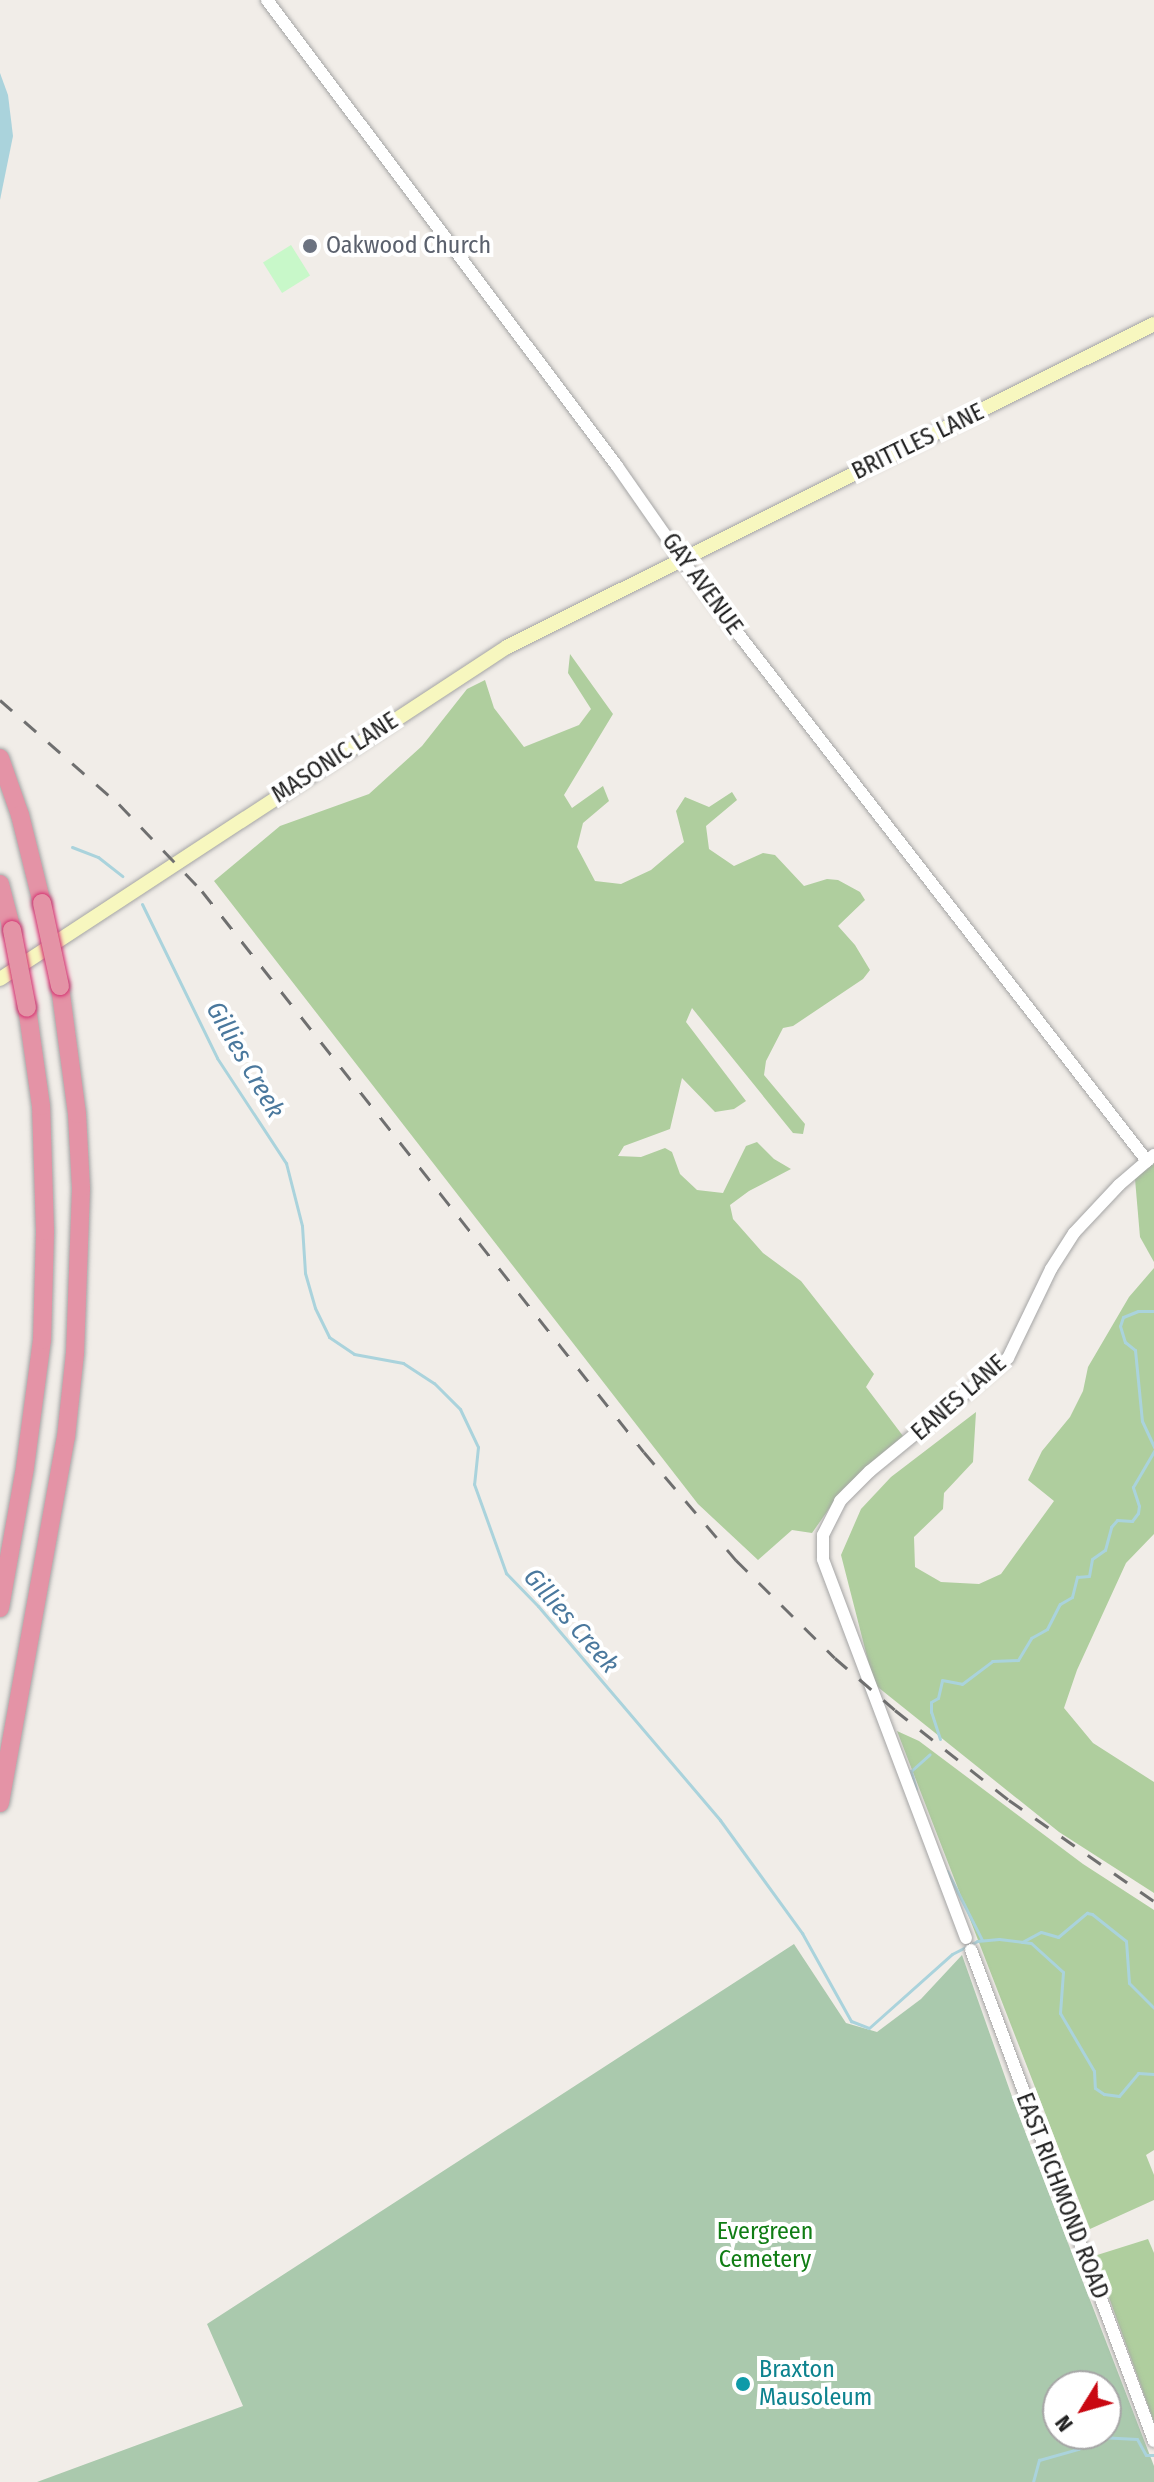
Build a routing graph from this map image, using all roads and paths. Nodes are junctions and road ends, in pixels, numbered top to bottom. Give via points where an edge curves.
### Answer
1 (267, 0) edge
2 (1154, 324) edge
3 (683, 559) junction
4 (0, 758) edge
5 (0, 884) edge
6 (0, 979) edge
7 (1151, 1158) edge
8 (823, 1559) joint
9 (0, 1608) edge
10 (0, 1803) edge
11 (1154, 2441) edge

1 - 3 street, GAY AVENUE
2 - 3 main road, BRITTLES LANE
3 - 6 main road, MASONIC LANE via 507,647
3 - 7 street, GAY AVENUE via 859,793
4 - 10 highway, bridge via 20,815 60,986 81,1188 66,1437
5 - 9 highway, bridge via 27,1008 41,1106 45,1231 42,1340
7 - 8 street, EANES LANE via 1065,1245 1008,1358 840,1501 823,1535
8 - 11 street, EAST RICHMOND ROAD

